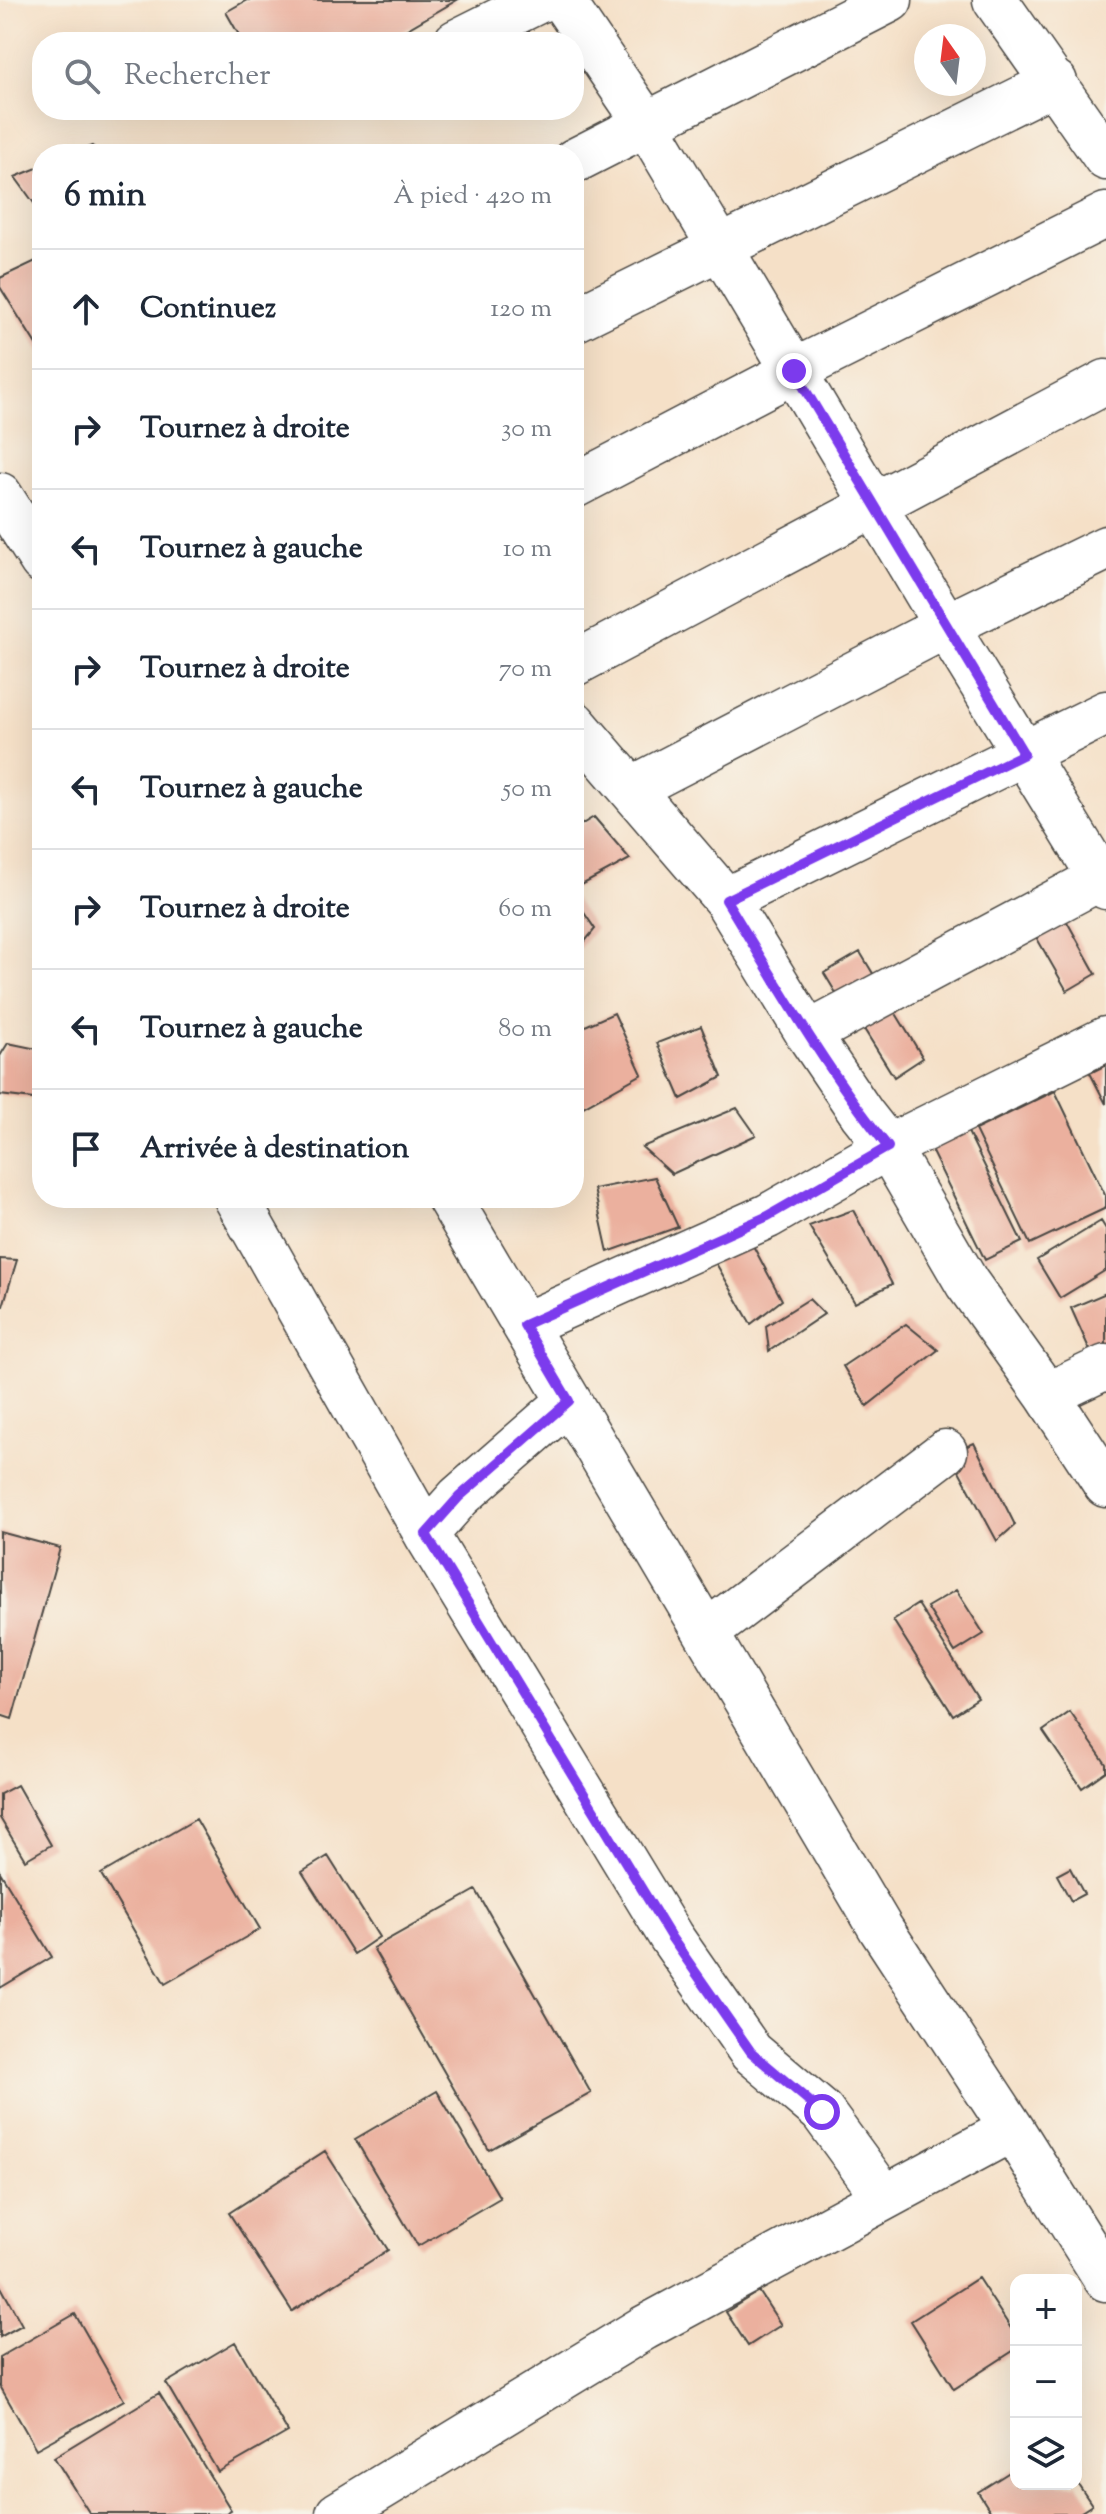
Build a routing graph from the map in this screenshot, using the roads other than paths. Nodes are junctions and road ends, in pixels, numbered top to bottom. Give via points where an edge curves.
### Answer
1 (540, 0) edge
2 (562, 0) edge
3 (890, 0) edge
4 (995, 0) edge
5 (476, 32) edge
6 (584, 32) edge
7 (584, 32) edge
8 (1055, 82) junction
9 (647, 125) junction
10 (584, 156) edge
11 (1106, 158) edge
12 (1106, 215) edge
13 (720, 247) junction
14 (584, 315) edge
15 (794, 371) junction
16 (1106, 382) edge
17 (584, 481) edge
18 (0, 495) edge
19 (874, 504) junction
20 (32, 545) edge
21 (1106, 548) edge
22 (946, 626) junction
23 (584, 659) edge
24 (1106, 713) edge
25 (584, 735) edge
26 (1024, 754) junction
27 (631, 789) junction
28 (1104, 880) edge
29 (726, 900) junction
30 (808, 1034) junction
31 (1106, 1039) edge
32 (888, 1147) junction
33 (242, 1208) edge
34 (455, 1208) edge
35 (524, 1325) junction
36 (1106, 1367) edge
37 (1047, 1395) junction
38 (569, 1401) junction
39 (945, 1452) dead end
40 (1106, 1485) edge
41 (426, 1534) junction
42 (706, 1633) junction
43 (1012, 2129) junction
44 (884, 2197) junction
45 (1106, 2279) edge
46 (338, 2514) edge

1 - 5 street
2 - 7 street
3 - 9 street
4 - 8 street
6 - 9 street
8 - 11 street
8 - 13 street
9 - 10 street
9 - 13 street
12 - 15 street
13 - 14 street
13 - 15 street
15 - 17 street
15 - 19 street
16 - 19 street
18 - 20 street
19 - 22 street
19 - 23 street
21 - 22 street
22 - 26 street
22 - 27 street
24 - 26 street
25 - 27 street
26 - 28 street
26 - 29 street
27 - 29 street
28 - 30 street
29 - 30 street
30 - 32 street
31 - 32 street
32 - 35 street via 768,1216
32 - 37 street via 967,1283
33 - 41 street
34 - 35 street
35 - 38 street
36 - 37 street
37 - 40 street
38 - 41 street via 459,1497
38 - 42 street
39 - 42 street
41 - 44 street via 671,1937 751,2052 822,2112
42 - 43 street via 881,1929
43 - 44 street
43 - 45 street
44 - 46 street via 644,2328

